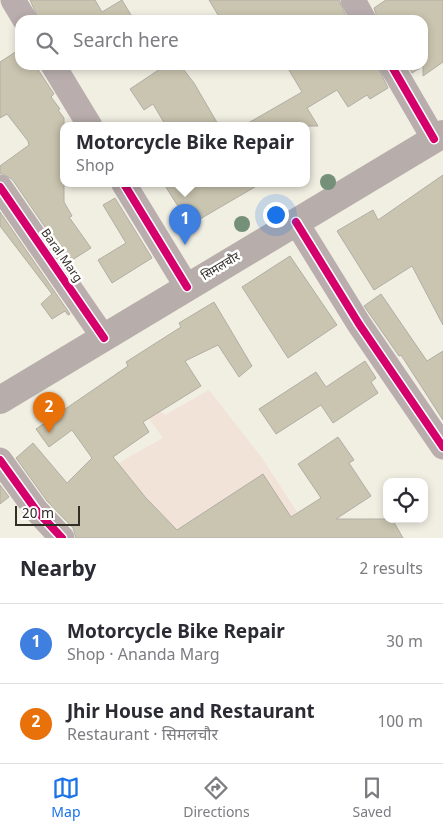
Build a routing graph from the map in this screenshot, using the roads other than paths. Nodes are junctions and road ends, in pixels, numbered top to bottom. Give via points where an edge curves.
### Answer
1 (13, 0) edge
2 (353, 0) edge
3 (22, 15) edge
4 (361, 15) edge
5 (55, 70) edge
6 (394, 70) edge
7 (88, 122) edge
8 (438, 136) edge
9 (0, 187) edge
10 (126, 187) edge
11 (296, 222) junction
12 (187, 287) junction
13 (104, 338) junction
14 (0, 400) edge
15 (443, 447) edge
16 (0, 460) edge
17 (62, 538) edge

1 - 3 street
2 - 4 street
5 - 7 street
6 - 8 street
8 - 11 main road, सिमलचौर
9 - 13 street, Baral Marg
10 - 12 street
11 - 12 main road, सिमलचौर
11 - 15 street via 359,324
12 - 13 main road, सिमलचौर
13 - 14 main road, सिमलचौर
16 - 17 street via 36,510

